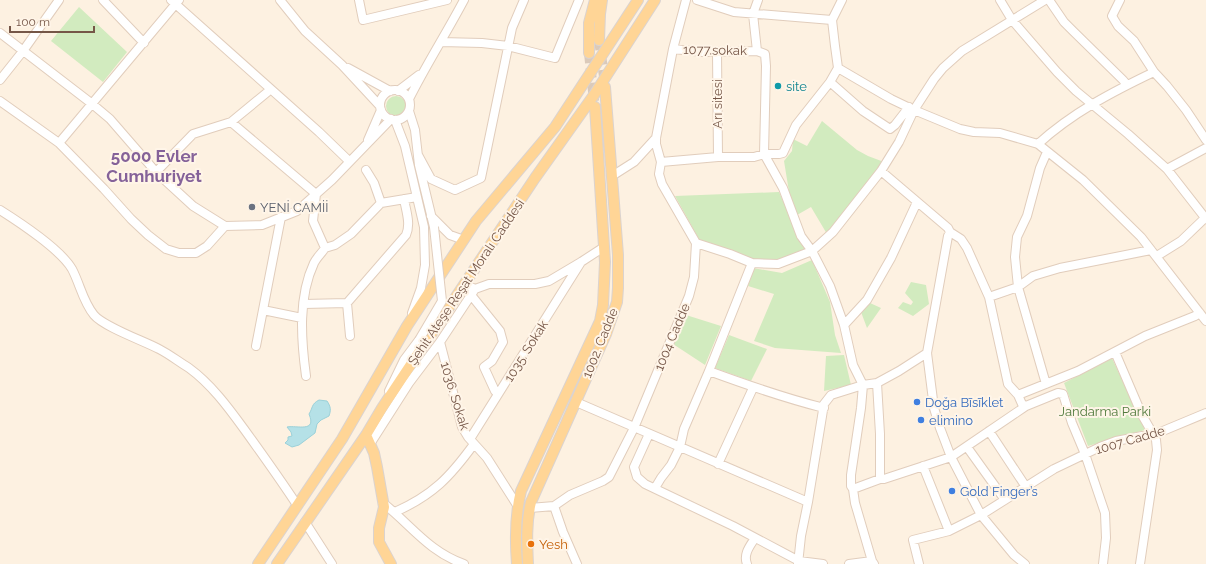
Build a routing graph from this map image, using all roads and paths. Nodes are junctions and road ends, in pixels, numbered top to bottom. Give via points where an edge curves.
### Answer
1 (59, 0) edge
2 (103, 0) edge
3 (280, 0) edge
4 (358, 0) edge
5 (447, 0) edge
6 (464, 0) edge
7 (524, 0) edge
8 (579, 0) edge
9 (595, 0) edge
10 (602, 0) edge
11 (638, 0) edge
12 (655, 0) edge
13 (686, 0) edge
14 (697, 0) edge
15 (758, 0) edge
16 (842, 0) edge
17 (1000, 0) edge
18 (1045, 0) edge
19 (1049, 0) edge
20 (1120, 0) edge
21 (175, 1) edge
22 (753, 14) junction
23 (832, 20) junction
24 (1012, 20) junction
25 (0, 33) edge
26 (599, 40) tunnel mouth
27 (441, 42) junction
28 (144, 43) junction
29 (508, 46) junction
30 (673, 49) junction
31 (23, 51) junction
32 (757, 51) junction
33 (717, 52) junction
34 (589, 53) tunnel mouth
35 (342, 65) junction
36 (838, 68) junction
37 (1154, 72) junction
38 (422, 73) junction
39 (0, 80) edge
40 (830, 82) junction
41 (1127, 85) junction
42 (606, 88) tunnel mouth
43 (270, 90) junction
44 (394, 91) junction
45 (409, 99) junction
46 (0, 101) edge
47 (91, 103) junction
48 (1092, 104) junction
49 (595, 107) tunnel mouth
50 (381, 108) junction
51 (911, 109) junction
52 (409, 111) junction
53 (393, 120) junction
54 (231, 122) junction
55 (656, 138) junction
56 (1206, 140) edge
57 (59, 143) junction
58 (366, 144) junction
59 (1038, 144) junction
60 (1206, 148) edge
61 (1047, 152) junction
62 (764, 154) junction
63 (418, 156) junction
64 (718, 157) junction
65 (349, 161) junction
66 (661, 162) junction
67 (1167, 169) junction
68 (366, 170) dead end
69 (880, 171) junction
70 (156, 172) junction
71 (612, 176) junction
72 (600, 177) junction
73 (316, 194) junction
74 (417, 197) junction
75 (404, 199) junction
76 (917, 202) junction
77 (381, 203) junction
78 (0, 210) edge
79 (431, 216) junction
80 (281, 217) junction
81 (1206, 219) edge
82 (225, 226) junction
83 (950, 232) junction
84 (464, 240) junction
85 (696, 243) junction
86 (617, 246) junction
87 (604, 247) junction
88 (326, 248) junction
89 (1151, 250) junction
90 (812, 251) junction
91 (1157, 256) junction
92 (582, 262) junction
93 (752, 263) junction
94 (464, 284) junction
95 (1018, 287) junction
96 (473, 292) junction
97 (988, 297) junction
98 (347, 303) junction
99 (304, 304) junction
100 (263, 310) junction
101 (1200, 313) junction
102 (302, 318) junction
103 (1206, 322) edge
104 (844, 325) junction
105 (407, 326) junction
106 (350, 336) dead end
107 (440, 342) junction
108 (256, 346) dead end
109 (1115, 352) junction
110 (927, 353) junction
111 (709, 371) junction
112 (306, 376) dead end
113 (877, 383) junction
114 (1046, 384) junction
115 (863, 385) junction
116 (753, 388) junction
117 (498, 394) junction
118 (1018, 395) junction
119 (564, 397) junction
120 (576, 402) junction
121 (1026, 406) junction
122 (382, 408) junction
123 (824, 408) junction
124 (1206, 413) edge
125 (634, 428) junction
126 (989, 431) junction
127 (649, 434) junction
128 (1153, 434) junction
129 (368, 439) junction
130 (472, 442) junction
131 (967, 446) junction
132 (680, 447) junction
133 (1085, 454) junction
134 (951, 457) junction
135 (718, 464) junction
136 (923, 466) junction
137 (880, 479) junction
138 (1026, 487) junction
139 (655, 488) junction
140 (853, 489) junction
141 (1005, 500) junction
142 (808, 502) junction
143 (383, 503) junction
144 (297, 505) junction
145 (517, 505) junction
146 (554, 506) junction
147 (530, 508) junction
148 (395, 512) junction
149 (981, 515) junction
150 (305, 522) junction
151 (949, 531) junction
152 (755, 538) junction
153 (798, 562) edge
154 (873, 562) edge
155 (258, 564) edge
156 (277, 564) edge
157 (332, 564) edge
158 (391, 564) edge
159 (464, 564) edge
160 (517, 564) edge
161 (528, 564) edge
162 (577, 564) edge
163 (747, 564) edge
164 (823, 564) edge
165 (849, 564) edge
166 (919, 564) edge
167 (1025, 564) edge
168 (1103, 564) edge
169 (1140, 564) edge

1 - 31 street
2 - 28 street
3 - 35 street via 305,31
4 - 5 street via 363,20
6 - 27 street
7 - 29 street via 512,28
8 - 29 street via 555,58
9 - 34 main road via 589,23
10 - 26 main road
11 - 84 main road via 555,127 476,221
12 - 94 main road, Şehit Ateşe Reşat Moralı Caddesi via 594,95
13 - 30 street
14 - 22 street via 734,12
15 - 22 street
16 - 23 street
17 - 24 street
18 - 24 street
19 - 41 street via 1064,22
20 - 37 street via 1112,16 1118,26 1134,41
21 - 28 street
21 - 43 street
22 - 23 street
22 - 32 street
23 - 36 street
24 - 48 street via 1057,72
24 - 51 street via 962,51 943,68
25 - 31 street
27 - 29 street
27 - 38 street
28 - 47 street
29 - 63 street via 481,178 455,190 431,179
30 - 33 street, 1077.sokak
30 - 55 street
31 - 39 street
31 - 47 street
32 - 33 street, 1077.sokak
32 - 62 street via 765,54 766,66
33 - 64 street, Arı sitesi
35 - 44 street
35 - 50 street
36 - 40 street
36 - 51 street
37 - 41 street
37 - 56 street via 1186,110
38 - 44 street
38 - 45 street
40 - 51 street via 863,111 890,129
40 - 62 street via 796,125 783,153
41 - 48 street
42 - 71 main road, 1002. Cadde
43 - 54 street
43 - 65 street via 320,132
44 - 45 street via 402,92
44 - 50 street via 383,97
45 - 52 street
46 - 57 street
47 - 57 street
47 - 70 street via 110,119
48 - 59 street via 1054,129
48 - 67 street
49 - 72 main road, 1002. Cadde
50 - 53 street via 387,118
50 - 58 street
51 - 59 street via 960,129 1000,133
51 - 69 street via 899,142
52 - 53 street via 403,117
52 - 63 street via 415,130
53 - 58 street
53 - 74 street via 405,146
54 - 70 street via 193,134
54 - 73 street
55 - 66 street
55 - 71 street via 634,162
57 - 82 street via 131,219 166,249 179,253 196,253 207,246
58 - 65 street
59 - 61 street
60 - 67 street
61 - 89 street via 1083,180
61 - 95 street via 1027,216 1017,237 1015,257
62 - 64 street via 754,157
62 - 90 street via 783,188 801,236
63 - 79 street
64 - 66 street
65 - 73 street
66 - 85 street via 659,174 662,184
67 - 81 street
68 - 77 street
69 - 76 street
69 - 90 street via 833,232
70 - 82 street via 193,206
71 - 72 main road
71 - 86 main road, 1002. Cadde
72 - 87 main road, 1002. Cadde
73 - 80 street via 297,211
73 - 88 street via 313,221
74 - 75 street
74 - 105 street via 424,227 425,265 421,288
75 - 77 street
75 - 98 street via 408,222 406,235
76 - 83 street
76 - 104 street via 891,258 867,300
77 - 88 street via 351,234
78 - 144 street via 64,258 95,316 161,350 208,384 269,463
79 - 84 street via 450,235
79 - 122 street, bridge via 442,300 404,360
80 - 82 street via 262,225
80 - 100 street
81 - 91 street via 1181,241
83 - 97 street via 961,239 967,248
83 - 110 street
84 - 105 main road
85 - 93 street
85 - 125 street, 1004 Cadde via 694,277 689,296
86 - 87 main road
86 - 120 main road, 1002. Cadde via 618,288 615,310
87 - 92 street
87 - 119 main road, 1002. Cadde via 605,284 600,321
88 - 99 street via 315,262 308,280
89 - 91 street
89 - 95 street via 1060,268 1033,276
90 - 93 street via 778,264
90 - 104 street via 830,286
91 - 101 street
92 - 96 street via 549,281 535,284 489,284
92 - 117 street, 1035. Sokak
93 - 111 street
94 - 96 street
94 - 122 main road, Şehit Ateşe Reşat Moralı Caddesi
95 - 97 street
95 - 114 street
96 - 107 street
96 - 117 street via 500,331 503,342 492,360 484,367
97 - 118 street via 1008,384
98 - 99 street
98 - 106 street
99 - 102 street
100 - 102 street
100 - 108 street
101 - 103 street
101 - 109 street via 1150,333
102 - 112 street
104 - 115 street via 853,365
105 - 144 main road via 342,439
107 - 129 street
107 - 130 street, 1036. Sokak via 462,427
109 - 114 street
109 - 128 street
110 - 113 street
110 - 134 street via 934,408
111 - 116 street
111 - 132 street via 684,429
113 - 115 street
113 - 137 street
114 - 118 street
115 - 123 street via 831,395
115 - 140 street via 851,475
116 - 123 street
116 - 135 street
117 - 130 street, 1035. Sokak
118 - 121 street via 1022,404
119 - 120 main road
119 - 145 main road, 1002. Cadde
120 - 125 street
120 - 147 main road, 1002. Cadde
121 - 126 street
121 - 133 street via 1058,393 1062,394
122 - 129 main road, Şehit Ateşe Reşat Moralı Caddesi
123 - 142 street
124 - 128 street, 1007 Cadde
125 - 127 street
125 - 146 street, 1004 Cadde via 609,477 570,495
126 - 131 street
126 - 138 street
127 - 132 street
127 - 139 street via 634,467 638,477 645,484
128 - 133 street, 1007 Cadde via 1116,441
128 - 169 street via 1156,450
129 - 143 main road via 377,467
129 - 150 main road, Şehit Ateşe Reşat Moralı Caddesi
130 - 145 street, 1036. Sokak via 487,458
130 - 148 street, 1035. Sokak via 456,468 442,482 420,500
131 - 134 street
131 - 141 street
132 - 135 street
132 - 139 street
133 - 138 street, 1007 Cadde via 1054,469
133 - 168 street via 1105,513
134 - 136 street
134 - 149 street
135 - 142 street
136 - 137 street via 884,480
136 - 151 street
137 - 140 street
138 - 141 street, 1007 Cadde
139 - 152 street
140 - 154 street
141 - 149 street, 1007 Cadde
142 - 153 street
143 - 148 street
143 - 158 main road via 378,535 381,547
144 - 155 main road
145 - 147 main road
145 - 160 main road, 1002. Cadde
146 - 147 street
146 - 162 street
147 - 161 main road, 1002. Cadde
148 - 159 street via 436,550
149 - 151 street, 1007 Cadde
149 - 167 street via 1014,555
150 - 156 main road, Şehit Ateşe Reşat Moralı Caddesi
150 - 157 street
151 - 166 street, 1007 Cadde via 913,540
152 - 153 street
152 - 163 street via 746,552
153 - 164 street
154 - 165 street

